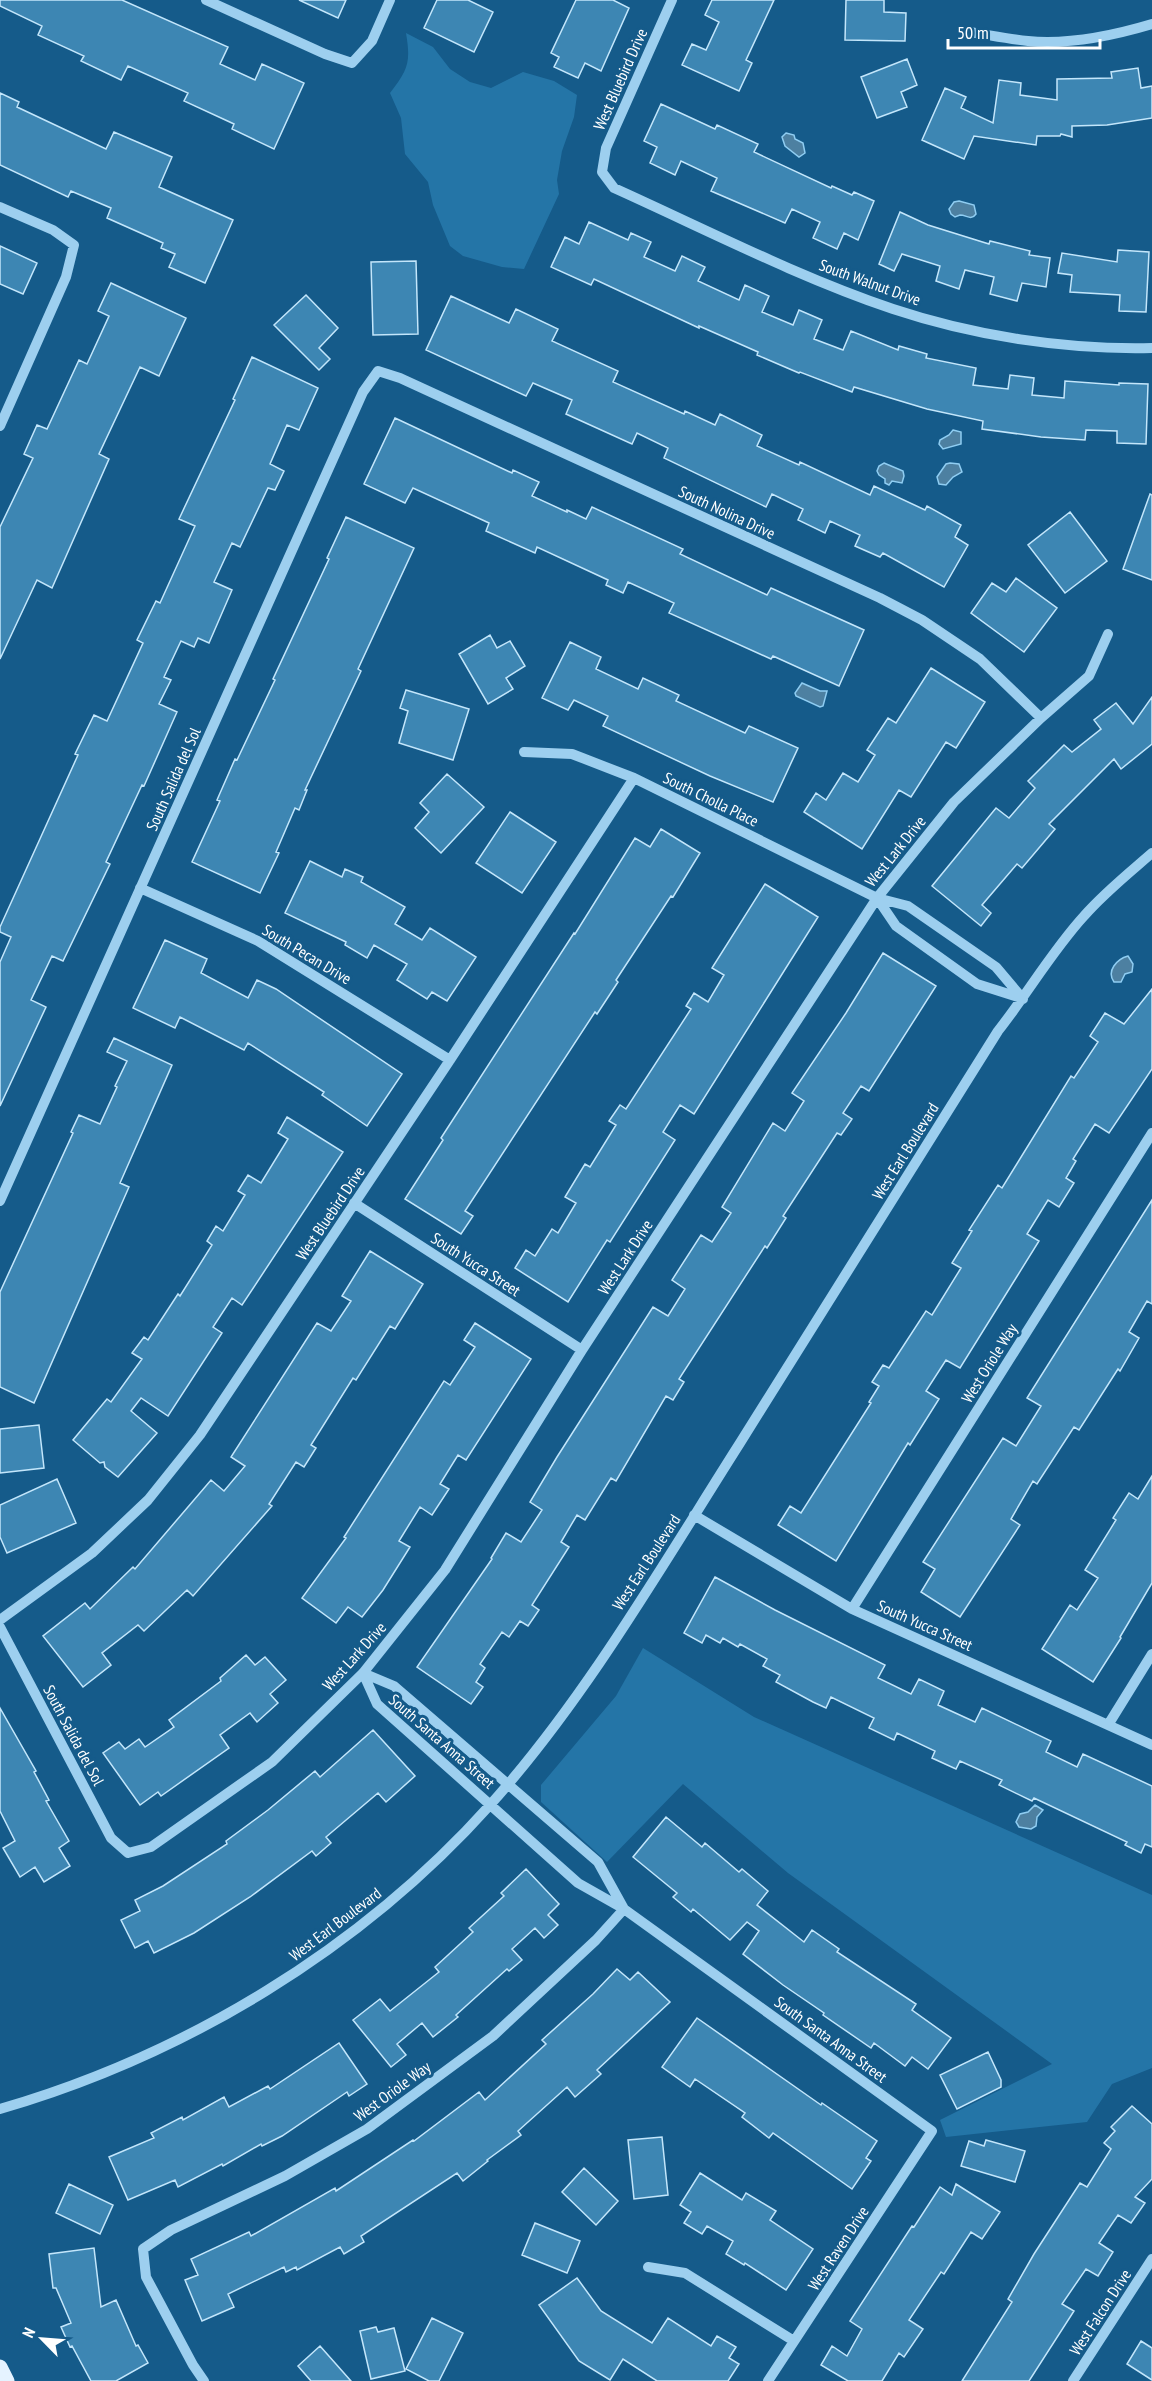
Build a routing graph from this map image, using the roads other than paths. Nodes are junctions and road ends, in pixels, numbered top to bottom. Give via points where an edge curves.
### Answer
1 (206, 0) edge
2 (390, 0) edge
3 (672, 0) edge
4 (1152, 24) edge
5 (969, 32) dead end
6 (602, 172) joint
7 (0, 207) edge
8 (1152, 348) edge
9 (378, 371) joint
10 (0, 426) edge
11 (1108, 634) dead end
12 (1041, 718) junction
13 (524, 752) dead end
14 (634, 778) junction
15 (1152, 853) edge
16 (141, 888) junction
17 (877, 898) junction
18 (1023, 999) junction
19 (450, 1060) junction
20 (1152, 1133) edge
21 (0, 1201) edge
22 (354, 1203) junction
23 (582, 1350) junction
24 (694, 1515) junction
25 (852, 1608) junction
26 (0, 1620) edge
27 (0, 1627) edge
28 (1152, 1654) edge
29 (363, 1673) junction
30 (1108, 1725) junction
31 (1152, 1745) edge
32 (508, 1783) junction
33 (491, 1804) junction
34 (128, 1853) joint
35 (624, 1909) junction
36 (0, 2109) edge
37 (932, 2131) joint
38 (1152, 2259) edge
39 (648, 2267) dead end
40 (794, 2342) junction
41 (0, 2367) edge
42 (7, 2381) edge
43 (204, 2381) edge
44 (768, 2381) edge
45 (1073, 2381) edge

1 - 2 street via 352,63 372,41
3 - 6 street, West Bluebird Drive via 606,148
4 - 5 street via 1076,41 1031,41
6 - 8 street, South Walnut Drive via 614,188 816,279 893,309 974,330 1050,343
7 - 10 street via 53,230 74,245 66,277
9 - 12 street, South Nolina Drive via 922,620 980,658
9 - 16 street, South Salida del Sol via 363,392
11 - 12 street, West Lark Drive via 1089,676
12 - 17 street, West Lark Drive via 954,802
13 - 14 street, South Cholla Place via 572,754
14 - 17 street, South Cholla Place
14 - 19 street, West Bluebird Drive
15 - 18 street, West Earl Boulevard via 1084,916
16 - 19 street, South Pecan Drive via 258,941
16 - 21 street, South Salida del Sol
17 - 18 street, South Cholla Place via 908,906 996,967
17 - 18 street, South Cholla Place via 896,926 977,984
17 - 23 street, West Lark Drive
18 - 24 street, West Earl Boulevard via 998,1031
19 - 22 street, West Bluebird Drive
20 - 25 street, West Oriole Way
22 - 23 street, South Yucca Street
22 - 26 street, West Bluebird Drive via 200,1435 148,1500 92,1553
23 - 29 street, West Lark Drive via 445,1570
24 - 25 street, South Yucca Street
24 - 32 street, West Earl Boulevard via 588,1680
25 - 30 street, South Yucca Street
27 - 34 street, South Salida del Sol via 111,1838
28 - 30 street
29 - 32 street, South Santa Anna Street via 394,1686
29 - 33 street, South Santa Anna Street via 377,1704
29 - 34 street, West Lark Drive via 272,1761 151,1847
30 - 31 street, South Yucca Street
32 - 33 street, West Earl Boulevard
32 - 35 street, South Santa Anna Street via 598,1862
33 - 35 street, South Santa Anna Street via 578,1883
33 - 36 street, West Earl Boulevard via 388,1905 292,1975 176,2042 86,2082
35 - 37 street, South Santa Anna Street
35 - 43 street, West Oriole Way via 493,2036 366,2129 285,2176 171,2230 143,2249 146,2277
37 - 40 street, West Raven Drive
38 - 45 street, West Falcon Drive
39 - 40 street via 685,2273
40 - 44 street, West Raven Drive
41 - 42 main road

